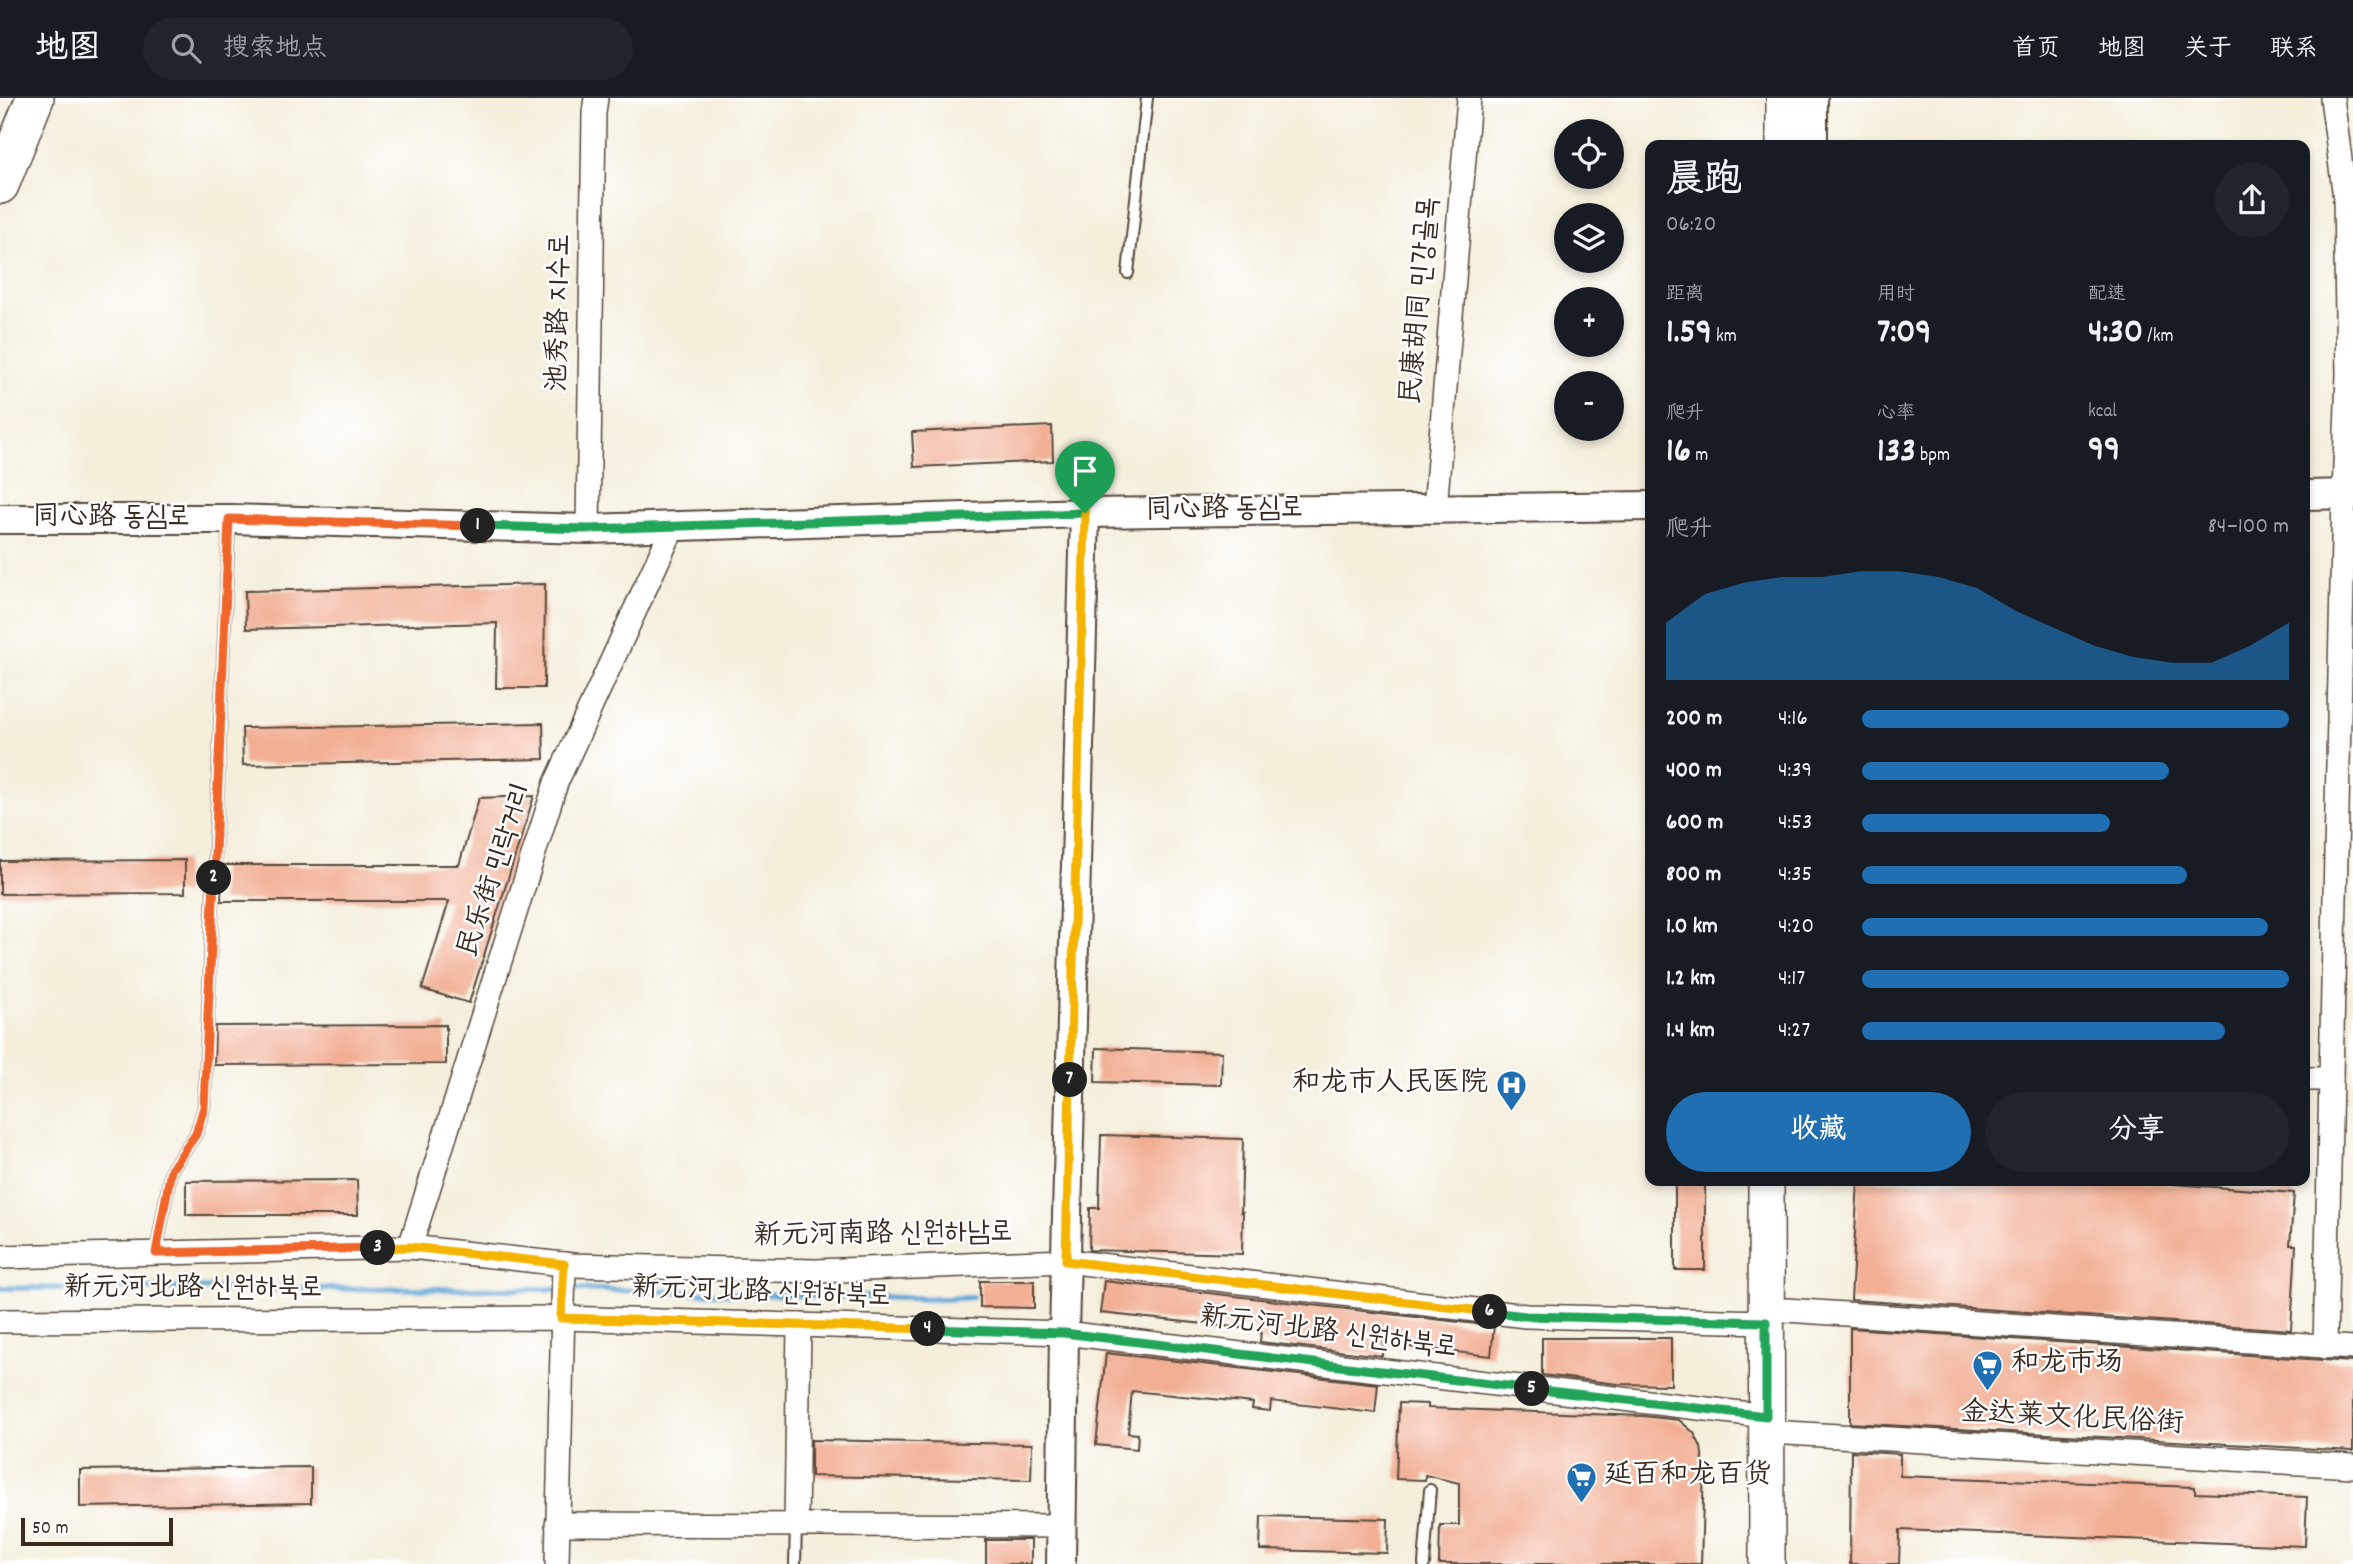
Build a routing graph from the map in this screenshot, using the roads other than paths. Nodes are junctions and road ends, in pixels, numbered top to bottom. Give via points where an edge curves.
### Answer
1 (35, 98) edge
2 (596, 98) edge
3 (1147, 98) edge
4 (1469, 98) edge
5 (1764, 98) edge
6 (1784, 98) edge
7 (1813, 98) edge
8 (2332, 98) edge
9 (1764, 140) edge
10 (1784, 140) edge
11 (1813, 140) edge
12 (0, 185) edge
13 (1128, 273) dead end
14 (2348, 494) edge
15 (2310, 495) edge
16 (1645, 506) edge
17 (1435, 509) junction
18 (1085, 513) junction
19 (0, 519) edge
20 (229, 519) junction
21 (674, 526) junction
22 (588, 529) junction
23 (2343, 1005) edge
24 (2310, 1079) edge
25 (2331, 1079) junction
26 (1766, 1186) edge
27 (1786, 1186) edge
28 (410, 1247) junction
29 (156, 1253) junction
30 (0, 1257) edge
31 (1066, 1261) junction
32 (563, 1270) junction
33 (561, 1310) junction
34 (1776, 1316) junction
35 (0, 1321) edge
36 (799, 1325) junction
37 (1064, 1333) junction
38 (2325, 1347) junction
39 (2353, 1348) edge
40 (1777, 1425) junction
41 (2353, 1466) edge
42 (1430, 1489) dead end
43 (557, 1524) junction
44 (796, 1525) junction
45 (1061, 1526) junction
46 (556, 1564) edge
47 (795, 1564) edge
48 (1061, 1564) edge
49 (1424, 1564) edge
50 (1767, 1564) edge
51 (1787, 1564) edge

1 - 12 highway
2 - 22 street, 池秀路 지수로
3 - 13 lane
4 - 17 street, 民康胡同 민강골목
5 - 9 main road
6 - 10 main road
7 - 11 street
8 - 14 street via 2345,198
14 - 15 street
14 - 23 street
16 - 17 street, 同心路 동심로
17 - 18 street, 同心路 동심로
18 - 21 street, 同心路 동심로
18 - 31 street
19 - 20 street, 同心路 동심로
20 - 22 street, 同心路 동심로
20 - 29 lane via 204,1107 196,1134 171,1170
21 - 22 street, 同心路 동심로
21 - 28 street, 民乐街 민락거리 via 556,783
23 - 25 street
24 - 25 street
25 - 38 street
26 - 34 main road
27 - 34 main road
28 - 29 street, 新元河南路 신원하남로
28 - 32 street, 新元河南路 신원하남로
29 - 30 street, 新元河南路 신원하남로
31 - 32 street, 新元河南路 신원하남로 via 817,1271
31 - 34 street, 新元河南路 신원하남로 via 1526,1316
31 - 37 street
32 - 33 street
33 - 35 street, 新元河北路 신원하북로
33 - 36 street, 新元河北路 신원하북로
33 - 43 street
34 - 38 street, 新元河南路 신원하남로
34 - 40 main road
36 - 37 street, 新元河北路 신원하북로
36 - 44 street
37 - 40 street, 新元河北路 신원하북로
37 - 45 street
38 - 39 street, 新元河南路 신원하남로
40 - 41 street, 金达莱文化民俗街
40 - 50 main road
40 - 51 main road
42 - 49 lane
43 - 44 street
43 - 46 street
44 - 45 street
44 - 47 lane
45 - 48 street

